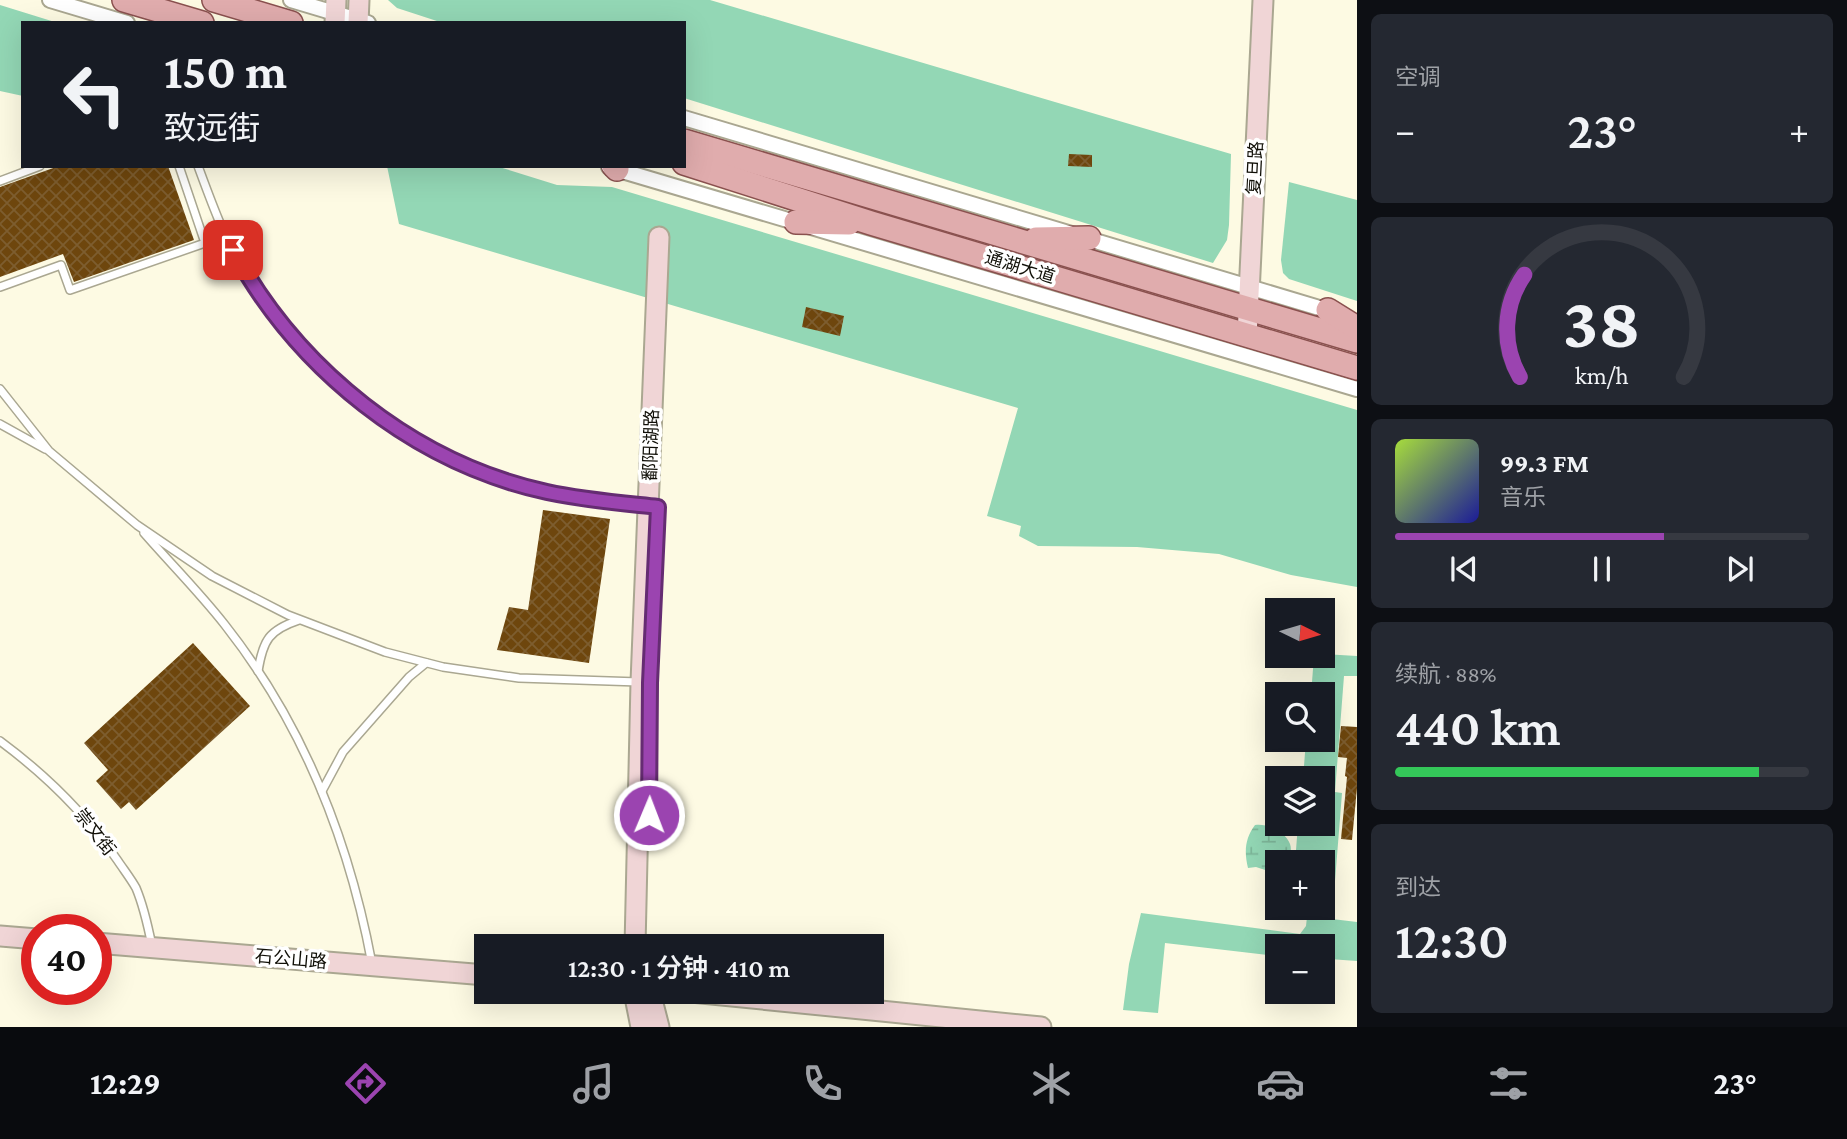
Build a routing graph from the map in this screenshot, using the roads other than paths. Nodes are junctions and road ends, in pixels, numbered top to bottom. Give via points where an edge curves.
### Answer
1 (50, 0) edge
2 (124, 0) edge
3 (214, 0) edge
4 (291, 0) edge
5 (359, 0) edge
6 (1263, 0) edge
7 (336, 12) edge
8 (248, 17) edge
9 (120, 21) edge
10 (195, 21) edge
11 (277, 21) edge
12 (359, 21) edge
13 (362, 21) edge
14 (686, 119) edge
15 (686, 131) edge
16 (686, 142) edge
17 (720, 152) junction
18 (686, 164) edge
19 (35, 168) edge
20 (180, 168) edge
21 (199, 168) edge
22 (616, 168) edge
23 (0, 181) edge
24 (796, 222) junction
25 (872, 223) junction
26 (664, 237) dead end
27 (1089, 238) junction
28 (1012, 239) junction
29 (0, 287) edge
30 (1249, 298) junction
31 (1328, 310) junction
32 (1357, 319) edge
33 (1357, 328) edge
34 (1248, 335) junction
35 (1357, 341) edge
36 (1328, 360) junction
37 (1357, 368) edge
38 (1357, 377) edge
39 (0, 389) edge
40 (1357, 389) edge
41 (0, 424) edge
42 (48, 451) junction
43 (653, 506) junction
44 (137, 525) junction
45 (299, 619) junction
46 (426, 663) junction
47 (258, 671) junction
48 (646, 682) junction
49 (0, 741) edge
50 (322, 791) junction
51 (636, 934) edge
52 (648, 934) edge
53 (0, 936) edge
54 (21, 938) edge
55 (112, 944) edge
56 (152, 948) junction
57 (372, 965) junction
58 (474, 974) edge
59 (636, 1004) edge
60 (653, 1004) edge
61 (811, 1004) edge
62 (641, 1027) edge
63 (659, 1027) edge
64 (1041, 1027) edge

1 - 9 street
2 - 10 main road
3 - 8 main road
4 - 7 street
5 - 13 street
6 - 30 street, 复旦路
7 - 12 street
8 - 11 main road
14 - 27 street
15 - 17 main road
16 - 17 main road, 通湖大道
17 - 28 main road, 通湖大道
18 - 25 main road, 通湖大道
19 - 23 lane
20 - 29 lane via 205,243 70,290 61,265
21 - 43 lane via 219,222 247,276 281,323 363,406 417,441 513,483 581,498
22 - 24 street
24 - 25 main road
24 - 40 street
25 - 34 main road, 通湖大道
26 - 43 street, 鄱阳湖路
27 - 28 main road
27 - 30 street
28 - 30 main road, 通湖大道
30 - 31 street
30 - 34 street, 复旦路
30 - 35 main road, 通湖大道
31 - 32 street
31 - 33 main road
34 - 36 main road, 通湖大道
36 - 37 main road, 通湖大道
36 - 38 main road
39 - 42 lane
41 - 42 lane
42 - 44 lane
43 - 48 street, 鄱阳湖路
44 - 45 lane via 212,576
44 - 47 lane via 225,625
45 - 46 lane
45 - 47 lane via 270,634 261,650
46 - 48 lane via 519,678
46 - 50 lane via 343,752
47 - 50 lane via 299,736
48 - 51 street, 鄱阳湖路
48 - 52 street, 鄱阳湖路
49 - 56 lane, 崇文街 via 72,802 101,836 135,887
50 - 57 lane via 363,914
53 - 54 street
55 - 56 street, 石公山路
56 - 57 street, 石公山路
57 - 58 street, 石公山路
59 - 62 street
60 - 63 street
61 - 64 street

